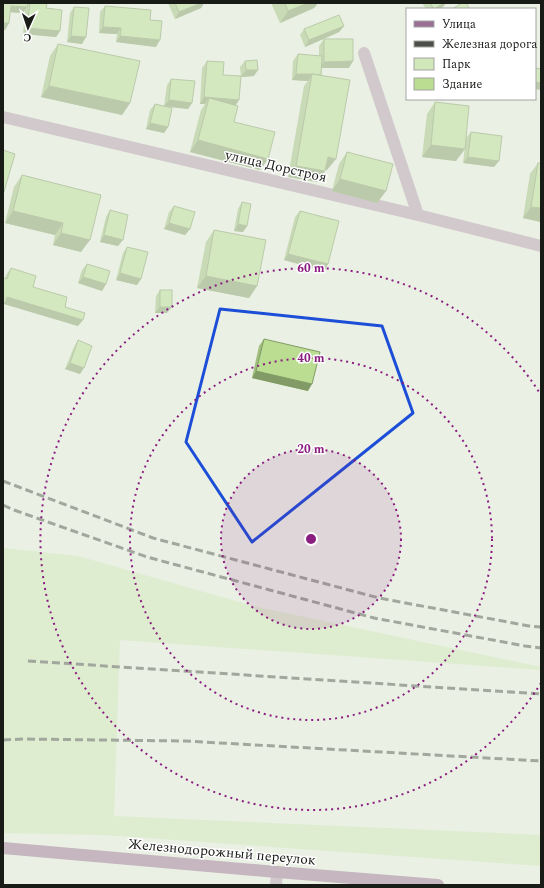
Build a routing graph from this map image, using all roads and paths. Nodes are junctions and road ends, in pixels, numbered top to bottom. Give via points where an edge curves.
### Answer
1 (364, 53) dead end
2 (3, 117) edge
3 (418, 216) junction
4 (541, 246) edge
5 (3, 848) edge
6 (277, 872) junction
7 (276, 885) edge
8 (438, 885) edge

1 - 3 street
2 - 3 street, улица Дорстроя
3 - 4 street, улица Дорстроя
5 - 6 street, Железнодорожный переулок
6 - 7 street
6 - 8 street, Железнодорожный переулок

